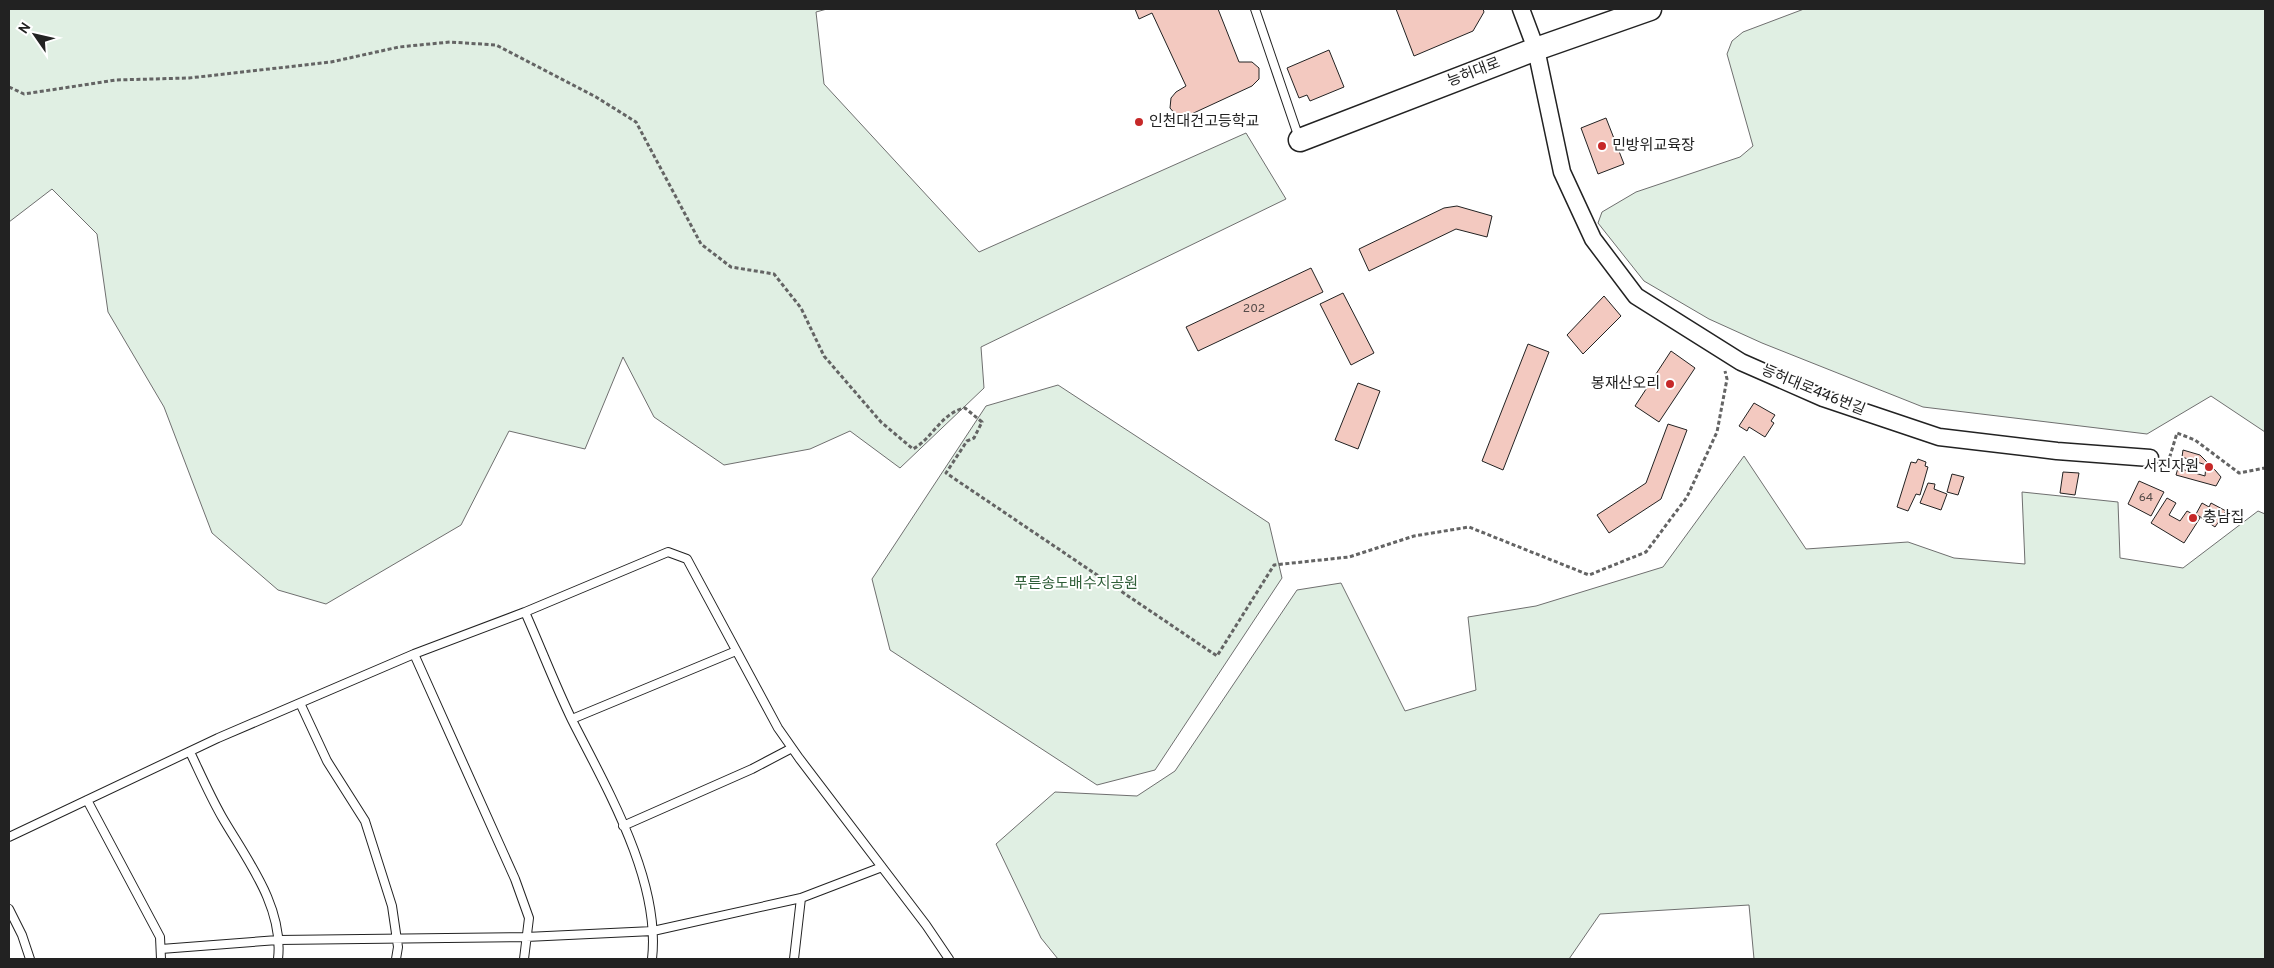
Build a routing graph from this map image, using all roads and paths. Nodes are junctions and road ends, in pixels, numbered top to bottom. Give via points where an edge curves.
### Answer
1 (1254, 9) edge
2 (1521, 9) edge
3 (1650, 9) edge
4 (1536, 50) junction
5 (9, 87) edge
6 (1300, 140) joint
7 (1724, 364) dead end
8 (2177, 433) dead end
9 (2150, 458) dead end
10 (2265, 468) edge
11 (524, 612) junction
12 (736, 651) junction
13 (414, 654) junction
14 (300, 703) junction
15 (572, 718) junction
16 (792, 748) junction
17 (190, 752) junction
18 (87, 800) junction
19 (623, 826) junction
20 (9, 837) edge
21 (882, 867) junction
22 (801, 898) junction
23 (9, 910) edge
24 (653, 931) junction
25 (526, 937) junction
26 (396, 939) junction
27 (278, 940) junction
28 (161, 949) junction
29 (30, 959) edge
30 (160, 959) edge
31 (278, 959) edge
32 (396, 959) edge
33 (524, 959) edge
34 (652, 959) edge
35 (794, 959) edge
36 (948, 959) edge

1 - 6 lane
2 - 4 street, 능허대로446번길
3 - 4 main road, 능허대로
4 - 6 main road, 능허대로
4 - 9 street, 능허대로446번길 via 1562,172 1593,239 1636,296 1741,362 1822,398 1939,437
5 - 7 path via 24,94 116,80 189,78 331,62 399,47 450,42 496,45 596,97 636,122 701,244 731,267 774,274 801,308 824,356 881,422 913,449 923,444 958,409 965,408 982,422 974,438 967,441 946,473 1217,656 1274,565 1349,557 1414,536 1469,527 1589,575 1646,552 1687,497 1716,432 1727,378
8 - 10 path via 2194,440 2239,473
11 - 12 lane via 668,552 687,559
11 - 13 lane
11 - 15 lane
12 - 15 lane
12 - 16 lane
13 - 14 lane
13 - 25 lane via 515,879 529,918
14 - 17 lane
14 - 26 lane via 327,761 365,821 392,906
15 - 19 lane via 608,788
16 - 19 lane
16 - 21 lane
17 - 18 lane
17 - 27 lane via 270,905
18 - 20 lane
18 - 28 lane via 160,937
19 - 24 lane via 641,872
21 - 22 lane
21 - 36 lane
22 - 24 lane
22 - 35 lane
23 - 29 lane
24 - 25 lane
24 - 34 lane
25 - 26 lane
25 - 33 lane
26 - 27 lane
26 - 32 lane
27 - 28 lane
27 - 31 lane
28 - 30 lane

